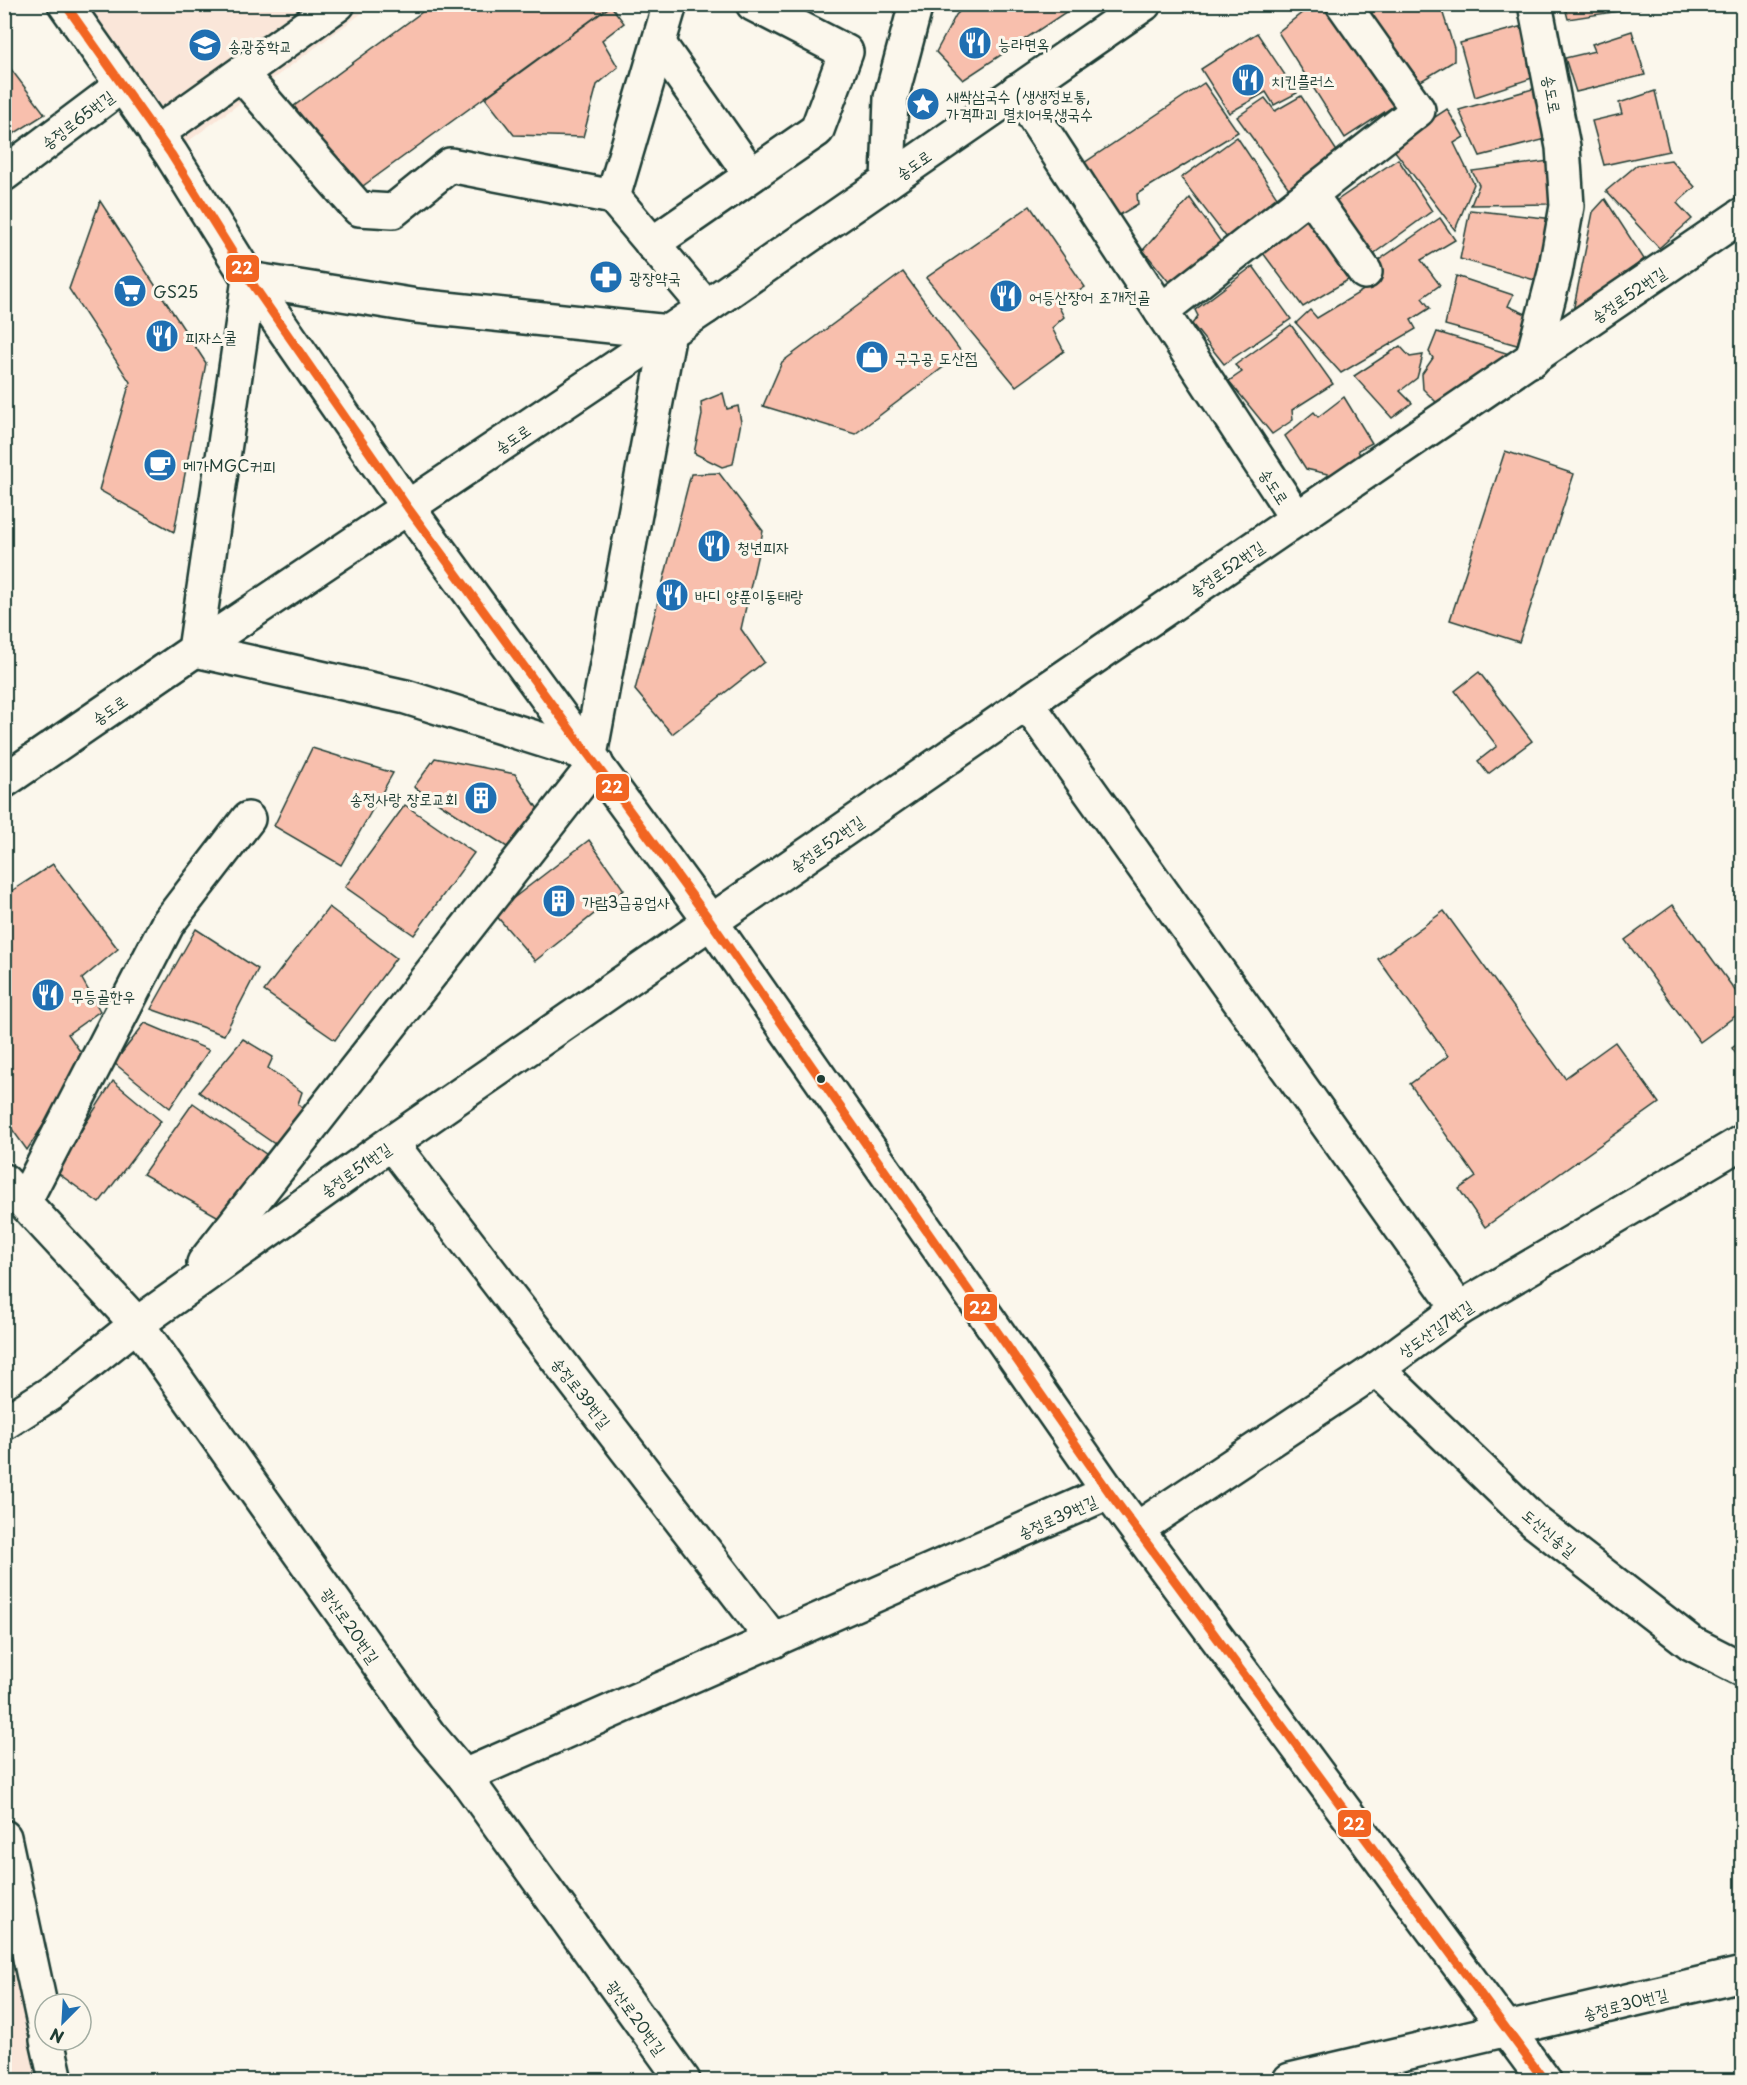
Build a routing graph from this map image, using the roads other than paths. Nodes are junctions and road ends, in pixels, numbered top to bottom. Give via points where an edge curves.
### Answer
1 (65, 4) edge
2 (338, 4) edge
3 (670, 4) edge
4 (753, 4) edge
5 (916, 4) edge
6 (1144, 4) edge
7 (1343, 4) edge
8 (1535, 4) edge
9 (659, 44) junction
10 (241, 74) junction
11 (121, 86) junction
12 (1017, 92) junction
13 (156, 134) junction
14 (4, 174) edge
15 (751, 175) junction
16 (888, 181) junction
17 (1310, 194) junction
18 (613, 197) junction
19 (1743, 215) edge
20 (652, 244) junction
21 (1365, 272) dead end
22 (249, 279) junction
23 (706, 307) junction
24 (1161, 311) junction
25 (669, 332) junction
26 (1532, 360) junction
27 (408, 508) junction
28 (1297, 519) junction
29 (195, 650) junction
30 (1027, 704) junction
31 (593, 759) junction
32 (4, 781) edge
33 (248, 819) dead end
34 (711, 922) junction
35 (1743, 1142) edge
36 (391, 1143) junction
37 (14, 1191) edge
38 (181, 1293) junction
39 (1459, 1309) junction
40 (137, 1324) junction
41 (1377, 1369) junction
42 (4, 1423) edge
43 (1109, 1492) junction
44 (1137, 1529) junction
45 (774, 1641) junction
46 (1743, 1669) edge
47 (464, 1776) junction
48 (4, 1837) edge
49 (1743, 1974) edge
50 (37, 1992) edge
51 (1508, 2031) junction
52 (50, 2052) edge
53 (56, 2080) edge
54 (683, 2080) edge
55 (1290, 2080) edge
56 (1544, 2080) edge

1 - 11 street
2 - 10 street
3 - 9 street
4 - 15 street via 846,52 817,130
5 - 16 street via 891,98
6 - 12 street, 송도로
7 - 17 street via 1418,110
8 - 26 street, 송도로 via 1563,147 1567,206 1555,273
9 - 15 street
9 - 18 street
10 - 13 street
10 - 18 street via 359,209 393,211 450,165
11 - 13 street
11 - 14 street, 송정로65번길
12 - 16 street, 송도로
12 - 24 street, 송도로
13 - 22 street
15 - 20 street
16 - 23 street, 송도로
17 - 21 street
17 - 24 street
18 - 20 street
19 - 26 street, 송정로52번길
20 - 23 street
22 - 25 street via 417,306
22 - 27 street
22 - 29 street
23 - 25 street, 송도로
24 - 28 street, 송도로
25 - 27 street, 송도로
25 - 31 street
26 - 28 street, 송정로52번길
27 - 29 street, 송도로
27 - 31 street
28 - 30 street, 송정로52번길
29 - 31 street via 406,697
29 - 32 street, 송도로
30 - 34 street, 송정로52번길
30 - 39 street
31 - 34 street
31 - 38 street
33 - 37 street via 168,923
34 - 36 street, 송정로51번길
34 - 43 street
35 - 39 street, 상도산길7번길
36 - 38 street, 송정로51번길
36 - 45 street, 송정로39번길
37 - 40 street, 광산로20번길
38 - 40 street, 송정로51번길
39 - 41 street, 상도산길7번길
40 - 42 street, 송정로51번길 via 51,1393
40 - 47 street, 광산로20번길 via 429,1735
41 - 44 street, 상도산길7번길
41 - 46 street, 도산신송길 via 1535,1522 1691,1643
43 - 44 street
43 - 45 street, 송정로39번길
44 - 51 street
45 - 47 street, 송정로39번길
47 - 54 street, 광산로20번길
48 - 50 street
49 - 51 street, 송정로30번길
51 - 55 street, 송정로30번길
51 - 56 street
52 - 53 street

